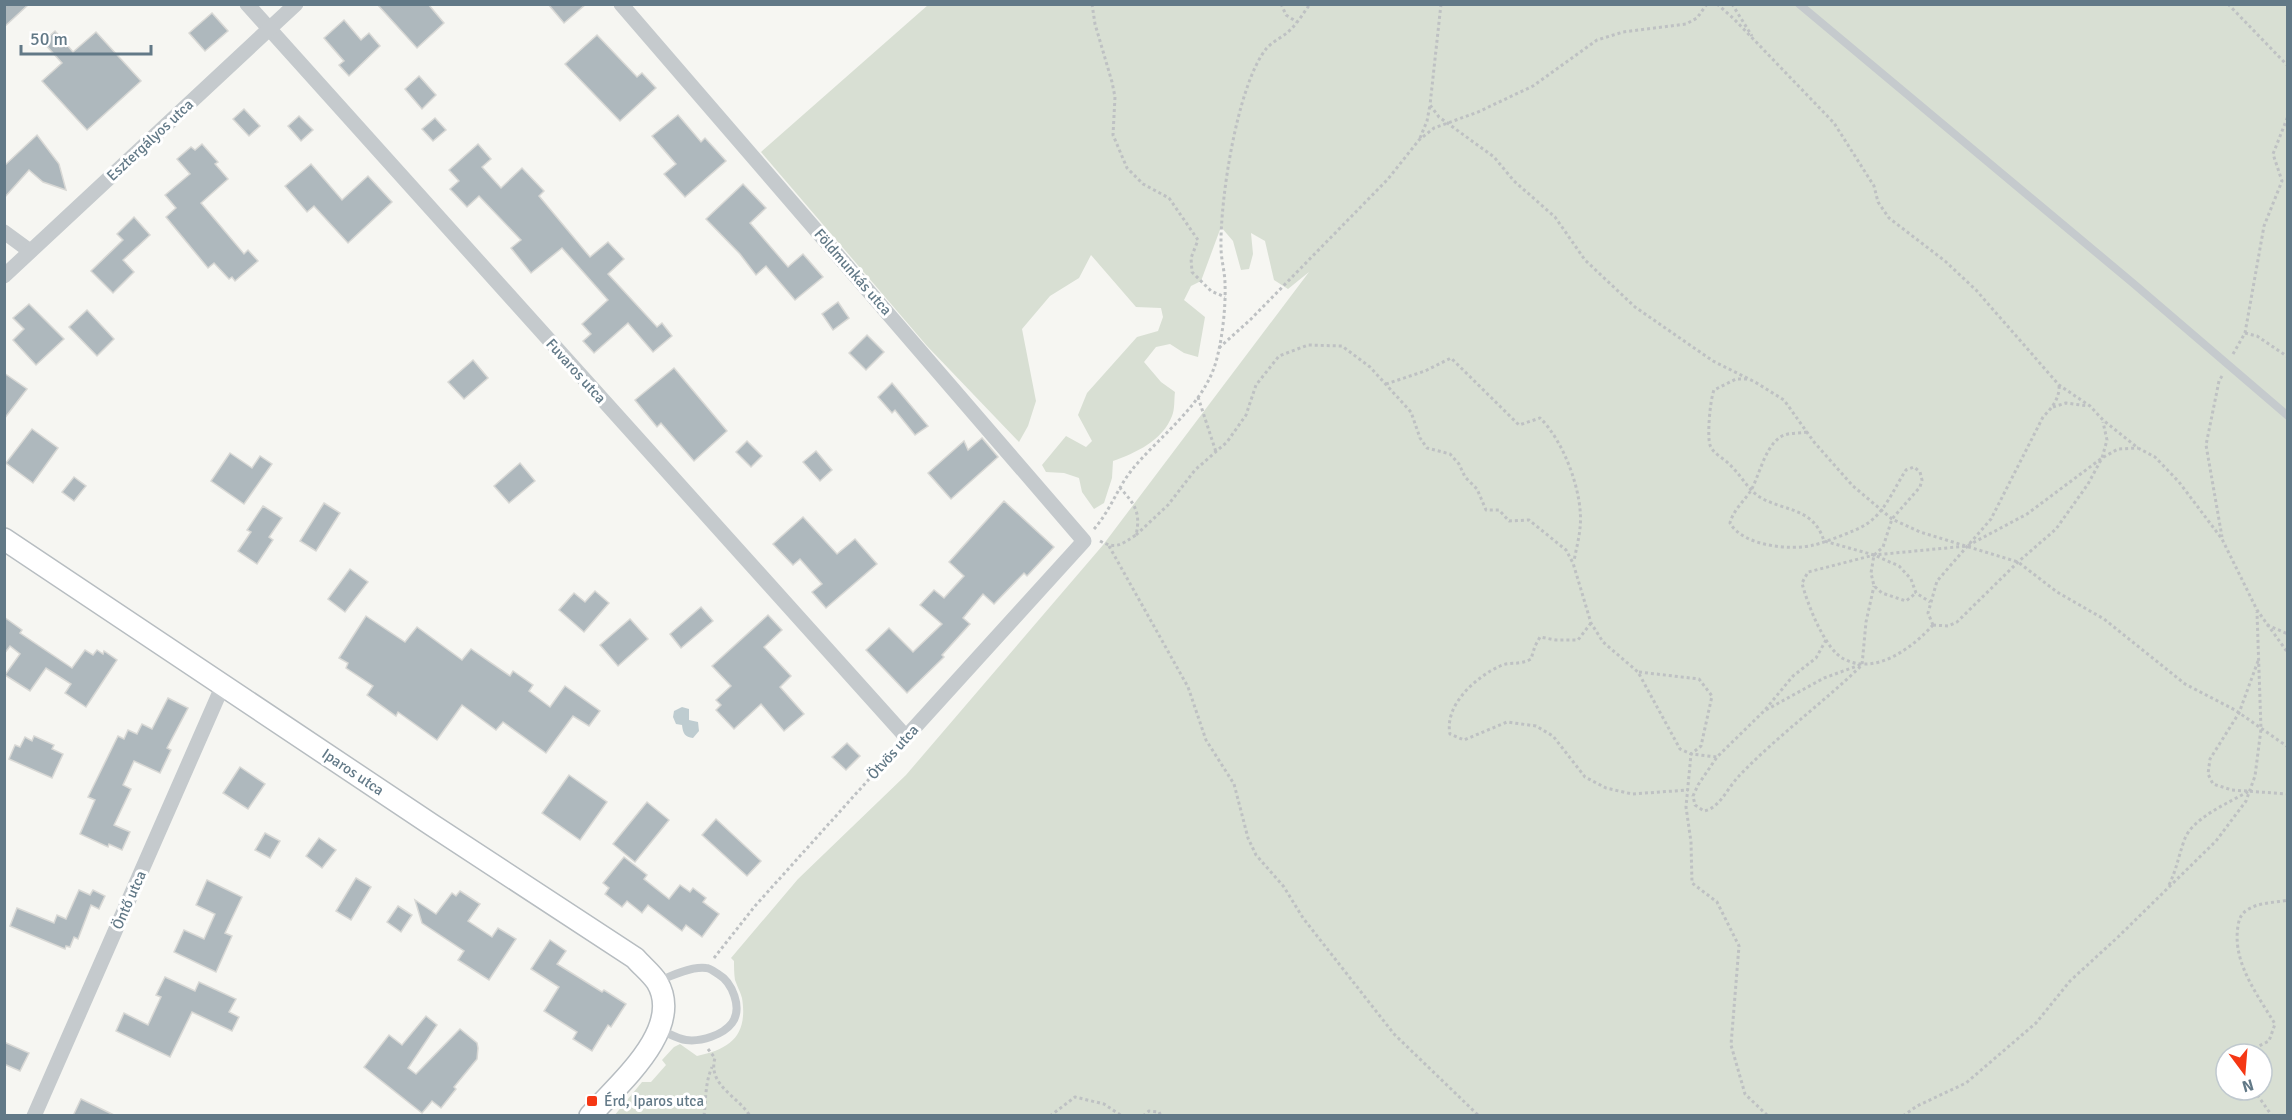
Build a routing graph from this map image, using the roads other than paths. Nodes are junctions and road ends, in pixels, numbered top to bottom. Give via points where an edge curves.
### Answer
1 (247, 4) edge
2 (296, 4) edge
3 (621, 4) edge
4 (1798, 4) edge
5 (269, 29) junction
6 (4, 232) edge
7 (30, 252) junction
8 (4, 276) edge
9 (2288, 416) edge
10 (1086, 538) joint
11 (4, 539) edge
12 (223, 685) junction
13 (906, 737) joint
14 (657, 982) junction
15 (660, 1030) junction
16 (34, 1116) edge
17 (590, 1116) edge

1 - 5 street, Fuvaros utca
2 - 5 street, Esztergályos utca
3 - 10 street, Földmunkás utca
4 - 9 lane
5 - 7 street, Esztergályos utca
5 - 13 street, Fuvaros utca
6 - 7 street
7 - 8 street, Esztergályos utca
10 - 13 street, Ötvös utca
11 - 12 street, Iparos utca
12 - 14 street, Iparos utca via 635,958
12 - 16 street, Öntő utca
14 - 15 street via 663,998
14 - 15 lane via 676,973 706,968 724,977 734,993 737,1010 732,1023 702,1040 686,1040
15 - 17 street via 648,1052

